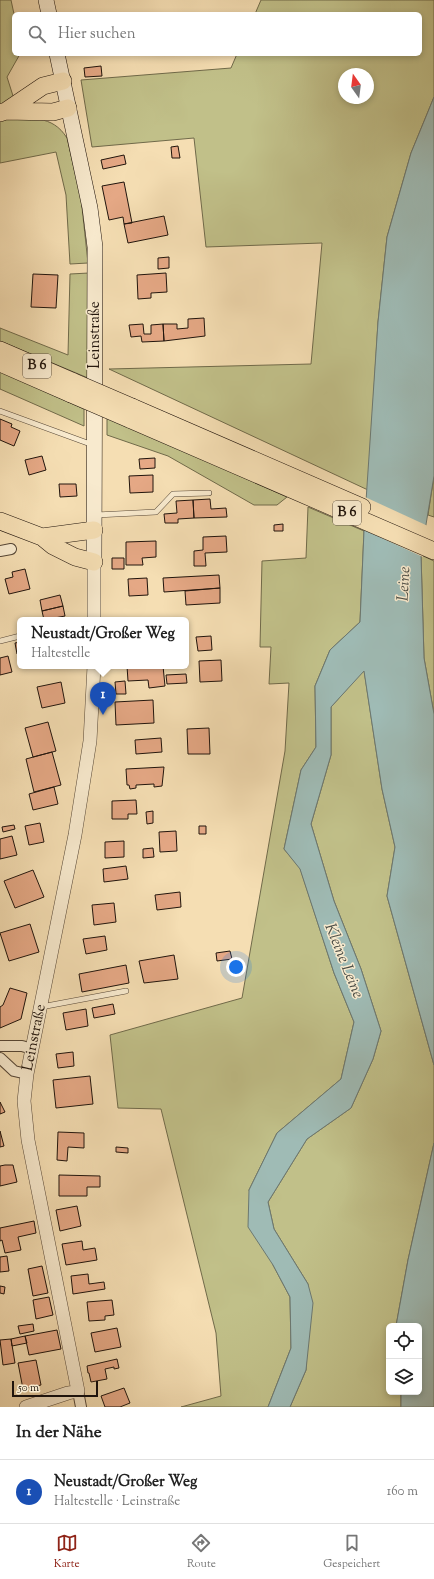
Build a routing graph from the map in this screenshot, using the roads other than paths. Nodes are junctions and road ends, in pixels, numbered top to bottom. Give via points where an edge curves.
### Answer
1 (46, 0) edge
2 (49, 12) edge
3 (57, 56) edge
4 (63, 81) junction
5 (68, 108) junction
6 (3, 112) edge
7 (0, 350) edge
8 (0, 363) edge
9 (72, 388) junction
10 (0, 411) edge
11 (94, 445) junction
12 (260, 469) junction
13 (209, 493) dead end
14 (0, 521) edge
15 (94, 523) junction
16 (42, 537) junction
17 (434, 538) edge
18 (11, 549) dead end
19 (434, 551) edge
20 (0, 552) edge
21 (94, 562) junction
22 (92, 617) edge
23 (17, 637) edge
24 (0, 641) edge
25 (94, 669) edge
26 (126, 991) dead end
27 (40, 1007) junction
28 (0, 1046) edge
29 (32, 1048) junction
30 (0, 1058) edge
31 (27, 1074) junction
32 (78, 1392) junction
33 (26, 1407) edge
34 (81, 1407) edge

1 - 2 main road
3 - 4 main road, Leinstraße
4 - 5 main road, Leinstraße
4 - 6 highway via 43,86
5 - 6 highway via 48,112
5 - 11 main road, Leinstraße via 90,208 95,247
7 - 9 highway, B 6
8 - 9 highway, B 6
9 - 12 highway, B 6, bridge
10 - 11 lane
11 - 15 main road, Leinstraße
12 - 17 highway, B 6
12 - 19 highway, B 6
13 - 15 lane via 173,494 156,512
14 - 16 highway
15 - 16 highway
15 - 21 main road, Leinstraße
16 - 21 highway via 75,557
18 - 20 street
21 - 22 street, Leinstraße
23 - 24 lane
25 - 27 street, Leinstraße via 90,741 75,834
26 - 27 lane
27 - 29 street, Leinstraße
28 - 29 street
29 - 31 street, Leinstraße
30 - 31 street via 14,1071
31 - 32 street, Leinstraße via 24,1101 28,1140
32 - 33 street
32 - 34 street, Leinstraße

